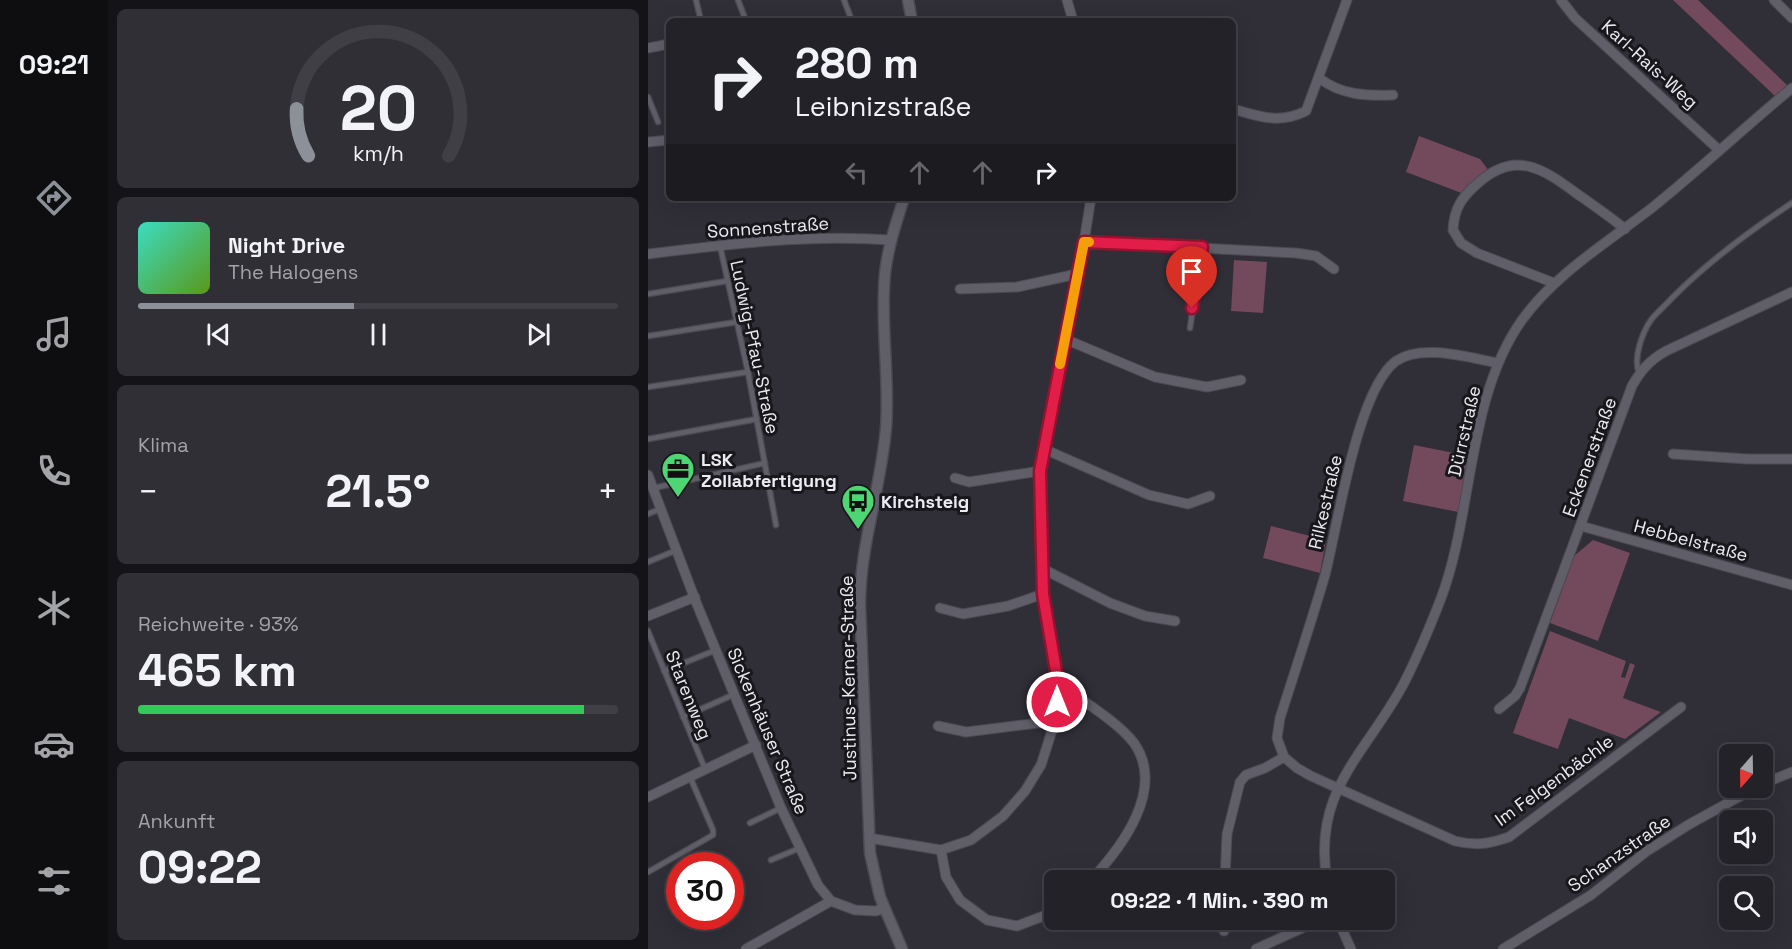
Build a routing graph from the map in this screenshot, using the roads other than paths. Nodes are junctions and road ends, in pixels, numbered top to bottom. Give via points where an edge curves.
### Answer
1 (696, 0) edge
2 (738, 0) edge
3 (844, 0) edge
4 (908, 0) edge
5 (1067, 0) edge
6 (1347, 0) edge
7 (1561, 0) edge
8 (1774, 0) edge
9 (700, 18) edge
10 (745, 18) edge
11 (851, 18) edge
12 (911, 18) edge
13 (1072, 18) edge
14 (1792, 18) edge
15 (666, 46) edge
16 (648, 48) edge
17 (1319, 78) junction
18 (1792, 88) edge
19 (1393, 95) dead end
20 (648, 98) edge
21 (1236, 110) edge
22 (658, 122) dead end
23 (666, 140) edge
24 (648, 142) edge
25 (1719, 150) junction
26 (903, 201) edge
27 (1091, 201) edge
28 (1792, 202) edge
29 (1625, 229) junction
30 (891, 240) junction
31 (1084, 242) junction
32 (720, 245) junction
33 (1202, 247) junction
34 (648, 254) edge
35 (1334, 269) dead end
36 (1077, 274) junction
37 (727, 281) junction
38 (1554, 283) junction
39 (960, 289) dead end
40 (1792, 292) edge
41 (648, 294) edge
42 (737, 322) junction
43 (1190, 328) dead end
44 (648, 336) edge
45 (1065, 339) junction
46 (1498, 363) junction
47 (748, 372) junction
48 (1639, 373) junction
49 (1241, 380) dead end
50 (648, 387) edge
51 (757, 419) junction
52 (648, 439) edge
53 (1044, 449) junction
54 (1672, 454) dead end
55 (1792, 459) edge
56 (765, 463) junction
57 (1040, 471) junction
58 (648, 475) edge
59 (956, 478) dead end
60 (653, 488) junction
61 (1210, 496) dead end
62 (660, 508) junction
63 (648, 514) edge
64 (776, 525) dead end
65 (1581, 526) junction
66 (677, 550) junction
67 (648, 562) edge
68 (1043, 569) junction
69 (1792, 585) edge
70 (1043, 594) junction
71 (695, 597) junction
72 (940, 608) dead end
73 (648, 615) edge
74 (1175, 621) dead end
75 (648, 631) edge
76 (716, 650) junction
77 (664, 671) junction
78 (1058, 683) junction
79 (735, 694) junction
80 (1681, 707) dead end
81 (1499, 709) dead end
82 (683, 717) junction
83 (1055, 721) junction
84 (938, 726) dead end
85 (756, 745) junction
86 (1284, 757) junction
87 (705, 769) junction
88 (1792, 772) edge
89 (690, 776) junction
90 (1773, 780) edge
91 (1338, 788) junction
92 (648, 797) edge
93 (1737, 798) edge
94 (781, 808) junction
95 (750, 822) dead end
96 (869, 838) junction
97 (800, 848) junction
98 (940, 850) junction
99 (771, 860) dead end
100 (1101, 870) edge
101 (1225, 870) edge
102 (1326, 870) edge
103 (648, 872) edge
104 (831, 901) junction
105 (884, 908) junction
106 (1044, 916) edge
107 (1298, 930) edge
108 (1342, 930) edge
109 (746, 949) edge
110 (902, 949) edge
111 (1256, 949) edge
112 (1351, 949) edge
113 (1503, 949) edge

1 - 9 lane
2 - 10 lane
3 - 11 lane
4 - 12 street
5 - 13 street
6 - 17 street
7 - 25 street, Karl-Rais-Weg via 1575,18
8 - 14 street
15 - 16 street
17 - 19 street via 1329,86 1362,96
17 - 21 street via 1306,111 1293,118
18 - 25 street, Dürrstraße
20 - 22 lane
23 - 24 street
25 - 29 street, Dürrstraße
26 - 30 street, Justinus-Kerner-Straße
27 - 31 street
28 - 48 lane via 1689,281 1653,318 1638,354
29 - 38 street, Dürrstraße
29 - 38 street via 1547,172 1508,165 1490,172 1457,205 1453,230 1461,243 1477,253
30 - 32 street, Sonnenstraße via 810,239
30 - 96 street, Justinus-Kerner-Straße via 884,295 886,428 860,588
31 - 33 street
31 - 36 street
32 - 34 street, Sonnenstraße
32 - 37 lane, Ludwig-Pfau-Straße
33 - 35 street via 1316,256
33 - 43 lane
36 - 39 street via 1017,287
36 - 45 street
37 - 41 lane
37 - 42 lane, Ludwig-Pfau-Straße
38 - 46 street, Dürrstraße via 1522,321
40 - 48 street, Eckenerstraße via 1666,351 1649,360
42 - 44 lane
42 - 47 lane, Ludwig-Pfau-Straße
45 - 49 street via 1155,377 1207,387
45 - 53 street
46 - 86 street, Rilkestraße via 1439,352 1420,353 1396,362 1378,381 1359,431 1324,575 1280,718 1277,738
46 - 91 street, Dürrstraße via 1441,599 1403,685
47 - 50 lane
47 - 51 lane, Ludwig-Pfau-Straße
48 - 65 street, Eckenerstraße
51 - 52 lane
51 - 56 lane, Ludwig-Pfau-Straße
53 - 57 street
53 - 61 street via 1149,495 1188,504
54 - 55 street
56 - 60 lane
56 - 64 lane, Ludwig-Pfau-Straße
57 - 59 street via 969,482
57 - 68 street
58 - 60 street, Sickenhäuser Straße
60 - 62 street, Sickenhäuser Straße
62 - 63 lane
62 - 66 street, Sickenhäuser Straße
65 - 69 street, Hebbelstraße
65 - 81 street, Eckenerstraße via 1520,688
66 - 67 lane
66 - 71 street, Sickenhäuser Straße
68 - 70 street
68 - 74 street via 1110,603 1145,616
70 - 72 street via 1008,606 963,614
70 - 78 street
71 - 73 street
71 - 76 street, Sickenhäuser Straße
75 - 77 lane, Starenweg
76 - 77 lane
76 - 79 street, Sickenhäuser Straße
77 - 82 lane, Starenweg
78 - 83 street
78 - 100 street via 1121,729 1141,755 1146,779 1142,800 1130,829
79 - 82 lane
79 - 85 street, Sickenhäuser Straße
80 - 91 street, Im Felgenbächle via 1509,837 1492,843 1455,841
82 - 87 lane, Starenweg
83 - 84 street via 966,732
83 - 98 street via 1041,765 1003,816 971,840
85 - 87 street
85 - 94 street, Sickenhäuser Straße
86 - 91 street via 1297,768
86 - 101 street via 1240,782 1227,834
87 - 89 street
88 - 90 street
89 - 92 street
89 - 103 lane via 713,836
91 - 102 street, Dürrstraße via 1329,811 1323,849
93 - 113 street, Schanzstraße via 1655,846 1591,895
94 - 95 lane
94 - 97 street, Sickenhäuser Straße
96 - 98 street
96 - 105 street, Justinus-Kerner-Straße
97 - 99 lane
97 - 104 street, Sickenhäuser Straße via 818,885
98 - 106 street via 946,877 960,900 987,920 1017,926
104 - 105 street via 855,910
104 - 109 street
105 - 110 street
107 - 111 street
108 - 112 street

